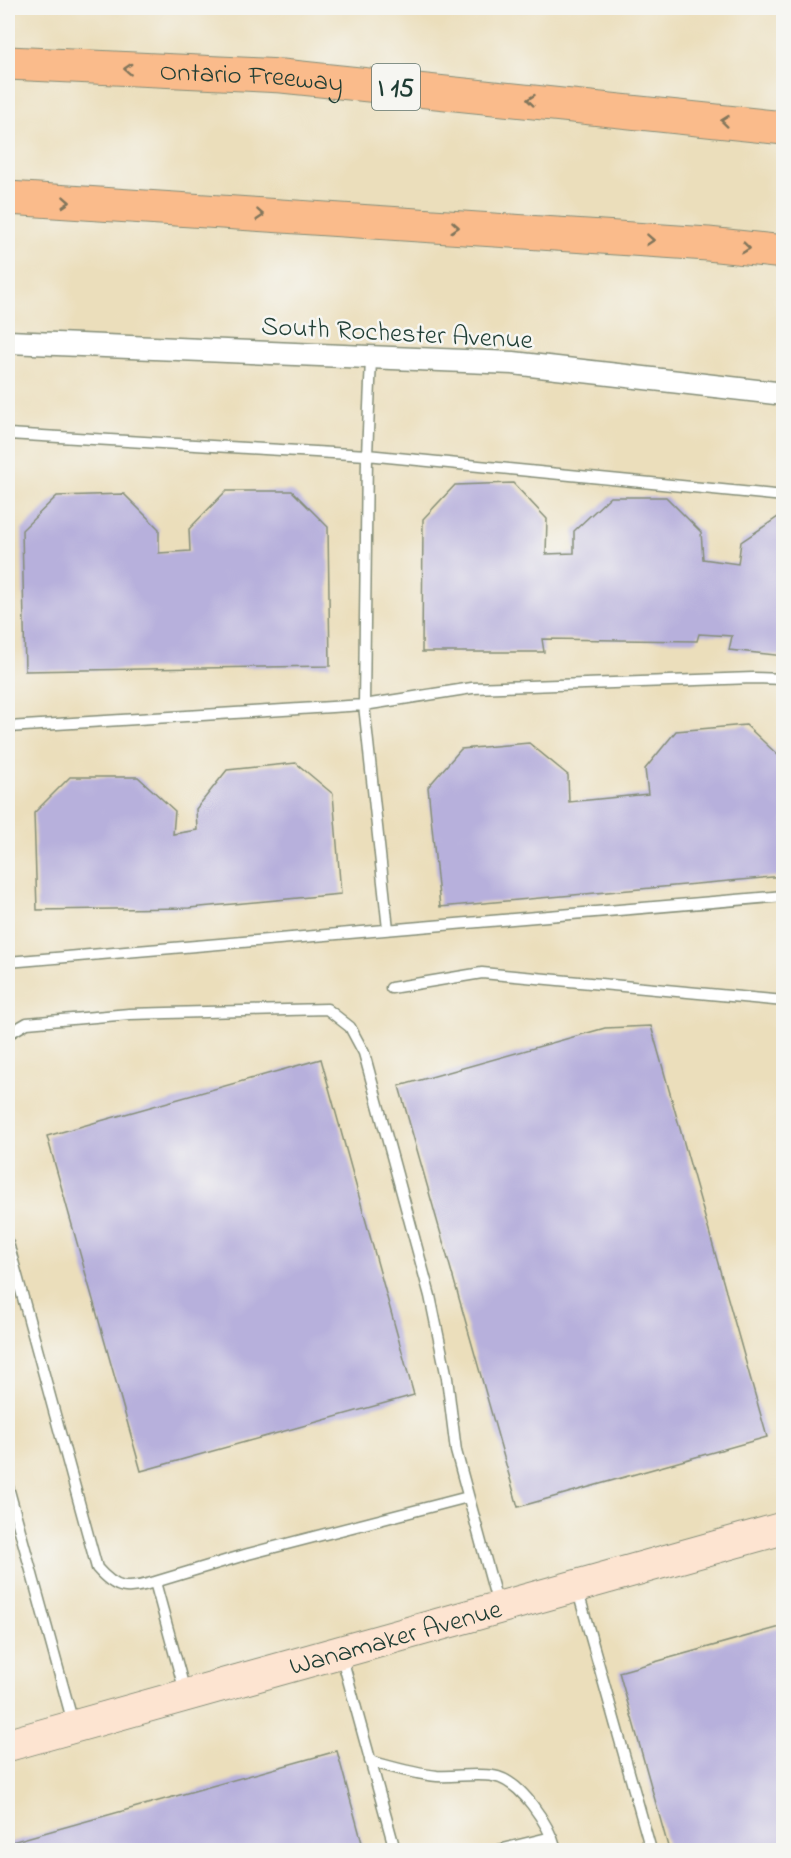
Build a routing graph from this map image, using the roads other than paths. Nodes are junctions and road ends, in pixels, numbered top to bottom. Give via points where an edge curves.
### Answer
1 (8, 63) edge
2 (783, 128) edge
3 (8, 198) edge
4 (783, 252) edge
5 (8, 342) edge
6 (371, 359) junction
7 (783, 394) edge
8 (8, 434) edge
9 (367, 455) junction
10 (783, 496) edge
11 (783, 679) edge
12 (364, 705) junction
13 (8, 727) edge
14 (783, 896) edge
15 (388, 929) junction
16 (8, 962) edge
17 (391, 988) dead end
18 (783, 1001) edge
19 (8, 1034) edge
20 (8, 1243) edge
21 (8, 1487) edge
22 (468, 1497) junction
23 (783, 1528) edge
24 (154, 1582) junction
25 (576, 1586) junction
26 (499, 1608) junction
27 (340, 1652) junction
28 (186, 1695) junction
29 (74, 1726) junction
30 (8, 1745) edge
31 (370, 1761) junction
32 (552, 1838) junction
33 (395, 1851) edge
34 (499, 1851) edge
35 (556, 1851) edge
36 (651, 1851) edge

2 -> 1 highway, Ontario Freeway / I 15 via 282,76
3 -> 4 highway
5 - 6 street, South Rochester Avenue
6 - 7 street, South Rochester Avenue via 513,363
6 - 9 lane
8 - 9 lane
9 - 10 lane
9 - 12 lane
11 - 12 lane via 472,688
12 - 13 lane
12 - 15 lane
14 - 15 lane
15 - 16 lane
17 - 18 lane via 482,973
19 - 22 lane via 27,1023 129,1014 327,1009 350,1028 364,1053 430,1296 447,1378 456,1451
20 - 24 lane via 97,1568 111,1584 132,1589
21 - 29 lane
22 - 24 lane
22 - 26 lane
23 - 25 street, Wanamaker Avenue
24 - 28 lane
25 - 26 street, Wanamaker Avenue
25 - 36 lane
26 - 27 street, Wanamaker Avenue
27 - 28 street, Wanamaker Avenue
27 - 31 lane
28 - 29 street, Wanamaker Avenue
29 - 30 street, Wanamaker Avenue
31 - 32 lane via 440,1776 495,1776 522,1791
31 - 33 lane
32 - 34 lane
32 - 35 lane

